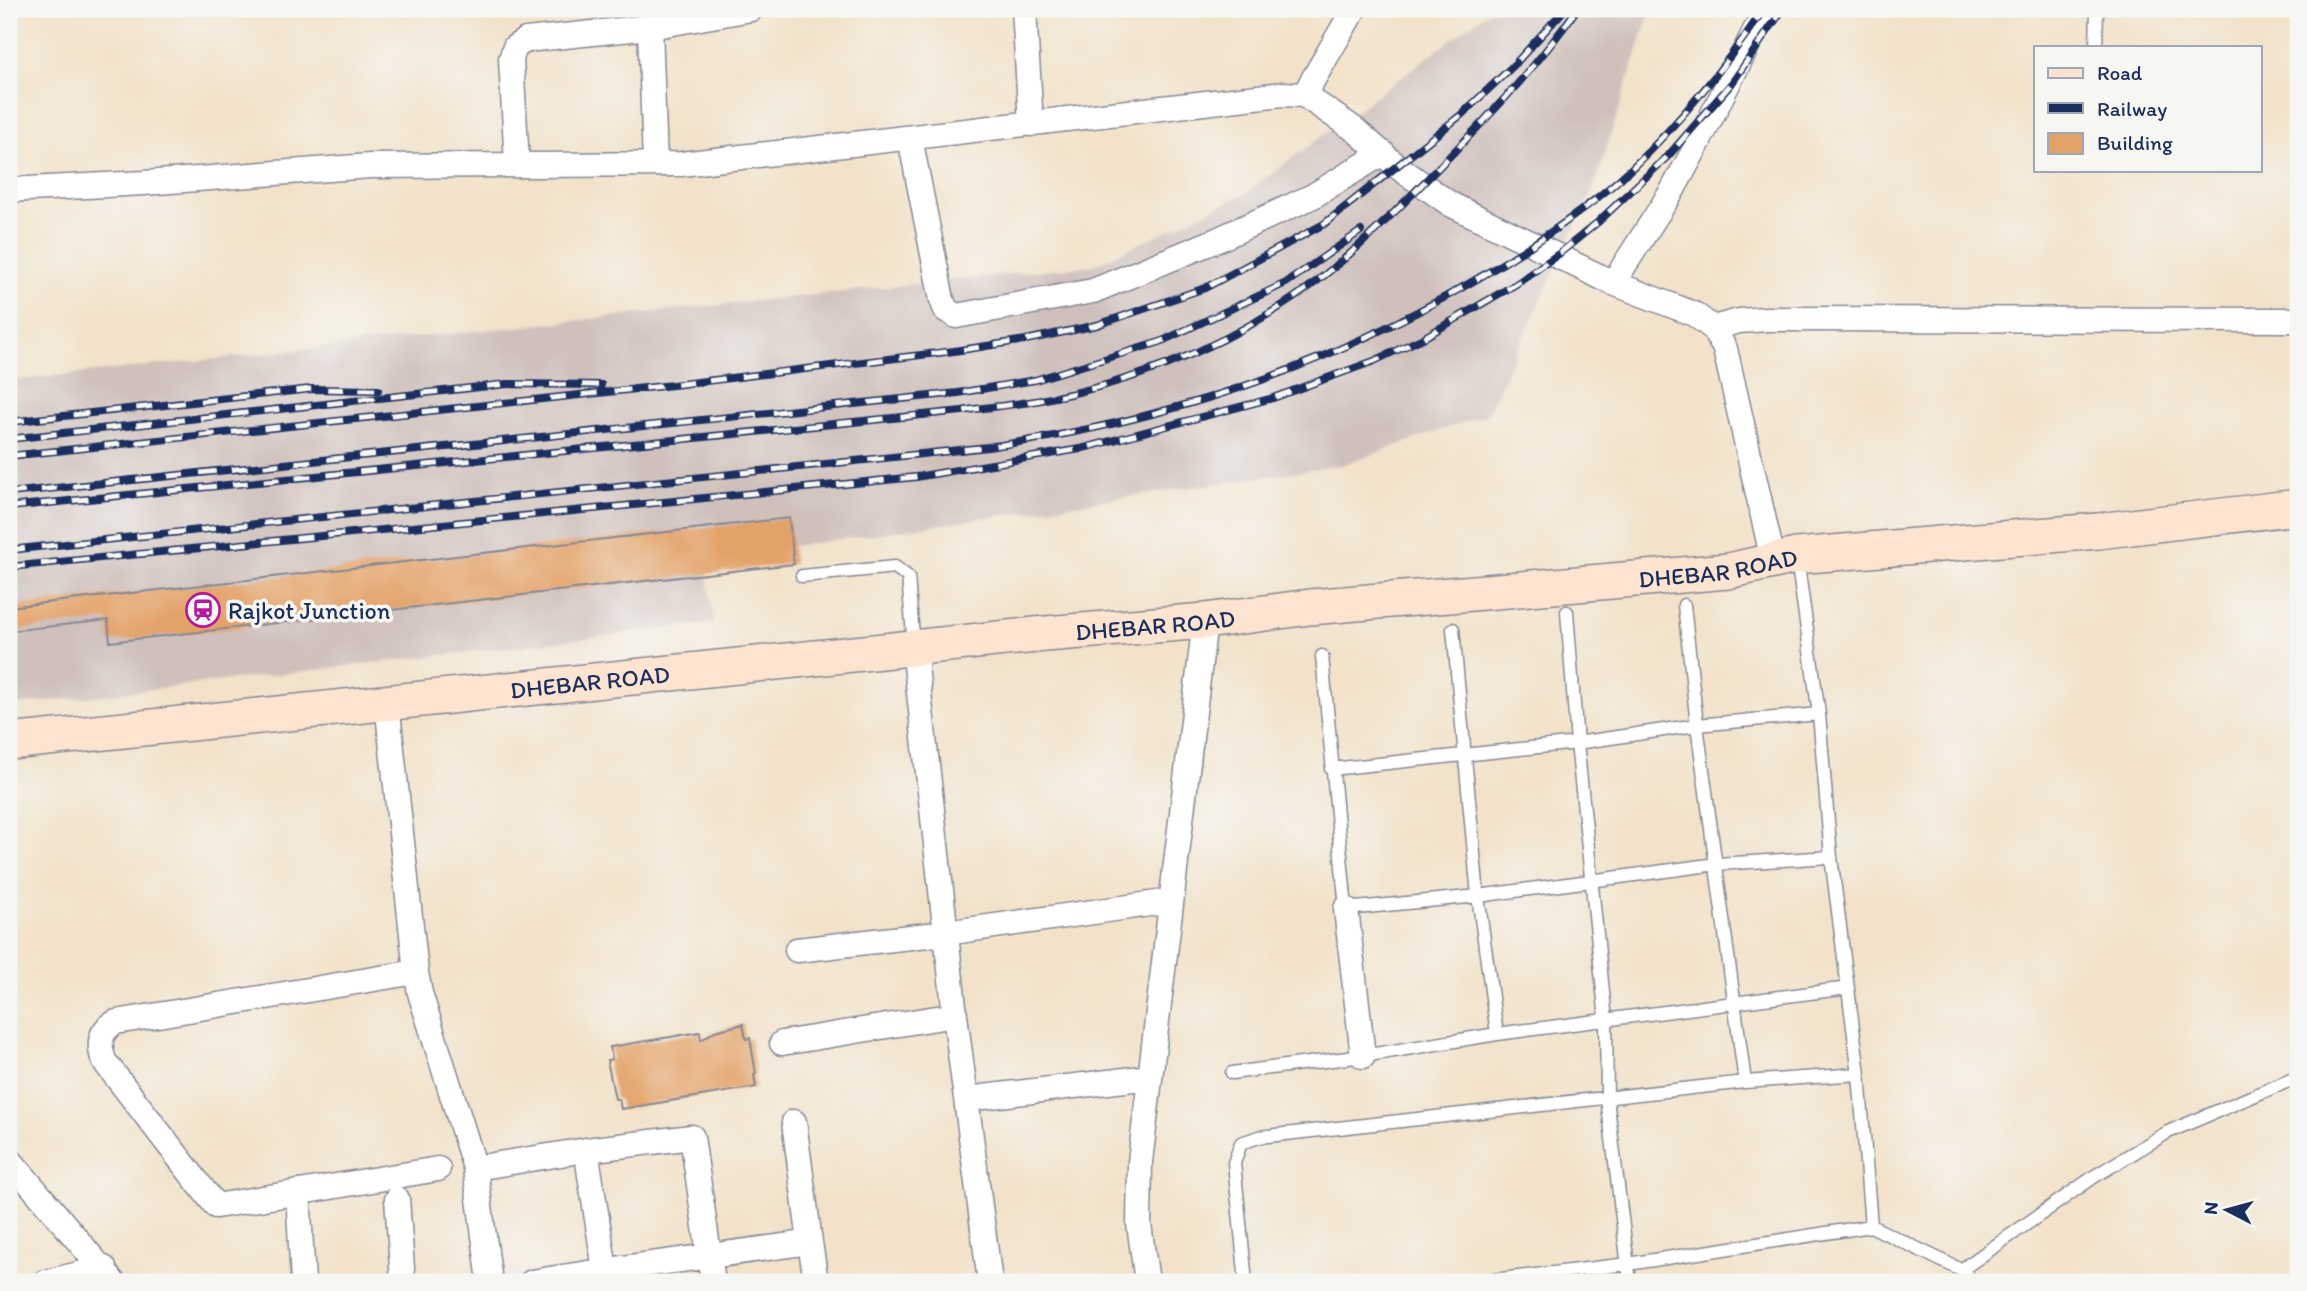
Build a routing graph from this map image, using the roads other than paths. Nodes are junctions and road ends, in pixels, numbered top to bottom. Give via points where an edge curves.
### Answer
1 (751, 9) edge
2 (1024, 9) edge
3 (1354, 9) edge
4 (1766, 9) edge
5 (2097, 9) edge
6 (650, 27) junction
7 (2096, 46) edge
8 (1304, 95) junction
9 (1031, 124) junction
10 (910, 138) junction
11 (1382, 153) junction
12 (655, 162) junction
13 (517, 164) junction
14 (9, 190) edge
15 (1613, 283) junction
16 (2298, 320) edge
17 (1713, 328) junction
18 (2298, 507) edge
19 (1785, 558) junction
20 (802, 576) dead end
21 (1684, 605) dead end
22 (1567, 612) dead end
23 (1205, 621) junction
24 (1453, 629) dead end
25 (914, 648) junction
26 (1322, 656) dead end
27 (387, 703) junction
28 (1819, 714) junction
29 (1697, 725) junction
30 (9, 742) edge
31 (1577, 743) junction
32 (1464, 755) junction
33 (1331, 769) junction
34 (1831, 857) junction
35 (1717, 864) junction
36 (1591, 880) junction
37 (1478, 896) junction
38 (1171, 901) junction
39 (1346, 909) junction
40 (945, 933) junction
41 (797, 950) dead end
42 (416, 972) junction
43 (1848, 988) junction
44 (1734, 1004) junction
45 (955, 1016) junction
46 (1606, 1020) junction
47 (1497, 1034) junction
48 (782, 1043) dead end
49 (1363, 1056) junction
50 (1232, 1073) dead end
51 (1859, 1074) junction
52 (1150, 1077) junction
53 (2298, 1077) edge
54 (1745, 1082) junction
55 (1607, 1098) junction
56 (966, 1099) junction
57 (794, 1122) dead end
58 (586, 1150) junction
59 (9, 1158) edge
60 (475, 1168) junction
61 (438, 1169) dead end
62 (298, 1192) junction
63 (397, 1199) dead end
64 (1871, 1226) junction
65 (810, 1242) junction
66 (709, 1258) junction
67 (1628, 1264) junction
68 (1961, 1270) junction
69 (108, 1275) edge
70 (606, 1276) edge
71 (46, 1282) edge
72 (303, 1282) edge
73 (403, 1282) edge
74 (490, 1282) edge
75 (532, 1282) edge
76 (713, 1282) edge
77 (816, 1282) edge
78 (989, 1282) edge
79 (1147, 1282) edge
80 (1246, 1282) edge
81 (1476, 1282) edge
82 (1630, 1282) edge
83 (1973, 1282) edge

1 - 6 street
2 - 9 street
3 - 8 street
4 - 15 street via 1672,191
5 - 7 lane
6 - 12 street
6 - 13 street via 526,40 515,47 511,60
8 - 9 street
8 - 11 street
9 - 10 street
10 - 11 street via 942,300 946,310 956,316 1093,291 1313,196
10 - 12 street via 681,164
11 - 15 street via 1450,204
12 - 13 street
13 - 14 street via 370,166
15 - 17 street via 1693,314
16 - 17 street via 1767,319
17 - 19 street via 1725,349
18 - 19 street, DHEBAR ROAD via 2098,531
19 - 23 street, DHEBAR ROAD via 1728,571 1310,607
19 - 28 lane
20 - 25 lane via 895,567 908,577
21 - 29 lane
22 - 31 lane
23 - 25 street, DHEBAR ROAD
23 - 38 street
24 - 32 lane
25 - 27 street, DHEBAR ROAD
25 - 40 street
26 - 33 lane
27 - 30 street, DHEBAR ROAD
27 - 42 street
28 - 29 lane
28 - 34 lane
29 - 31 lane
29 - 35 lane
31 - 32 lane
31 - 36 lane
32 - 33 lane
32 - 37 lane
33 - 39 lane
34 - 35 lane
34 - 43 lane
35 - 36 lane
35 - 44 lane
36 - 37 lane
36 - 46 lane
37 - 39 lane
37 - 47 lane
38 - 40 street
38 - 52 street
39 - 49 street
40 - 41 street
40 - 45 street
42 - 60 street
42 - 62 street via 116,1022 106,1027 100,1038 104,1061 216,1206
43 - 44 lane
43 - 51 lane
44 - 46 lane
44 - 54 lane
45 - 48 street
45 - 56 street
46 - 47 lane
46 - 55 lane
47 - 49 lane
49 - 50 lane
51 - 54 lane
51 - 64 lane
52 - 56 street
52 - 79 street via 1139,1193
53 - 68 lane via 2168,1132 2095,1176
54 - 55 lane
55 - 67 lane
55 - 80 lane via 1272,1135 1241,1143 1234,1163
56 - 78 street
57 - 65 street
58 - 60 street
58 - 66 street via 692,1137
58 - 70 street
59 - 69 street
60 - 74 street
61 - 62 street
62 - 72 street
63 - 73 street
64 - 67 lane
64 - 68 lane
65 - 66 street
65 - 77 street
66 - 70 street
66 - 76 street
67 - 81 lane
67 - 82 lane
68 - 83 lane
69 - 71 street
70 - 75 street

